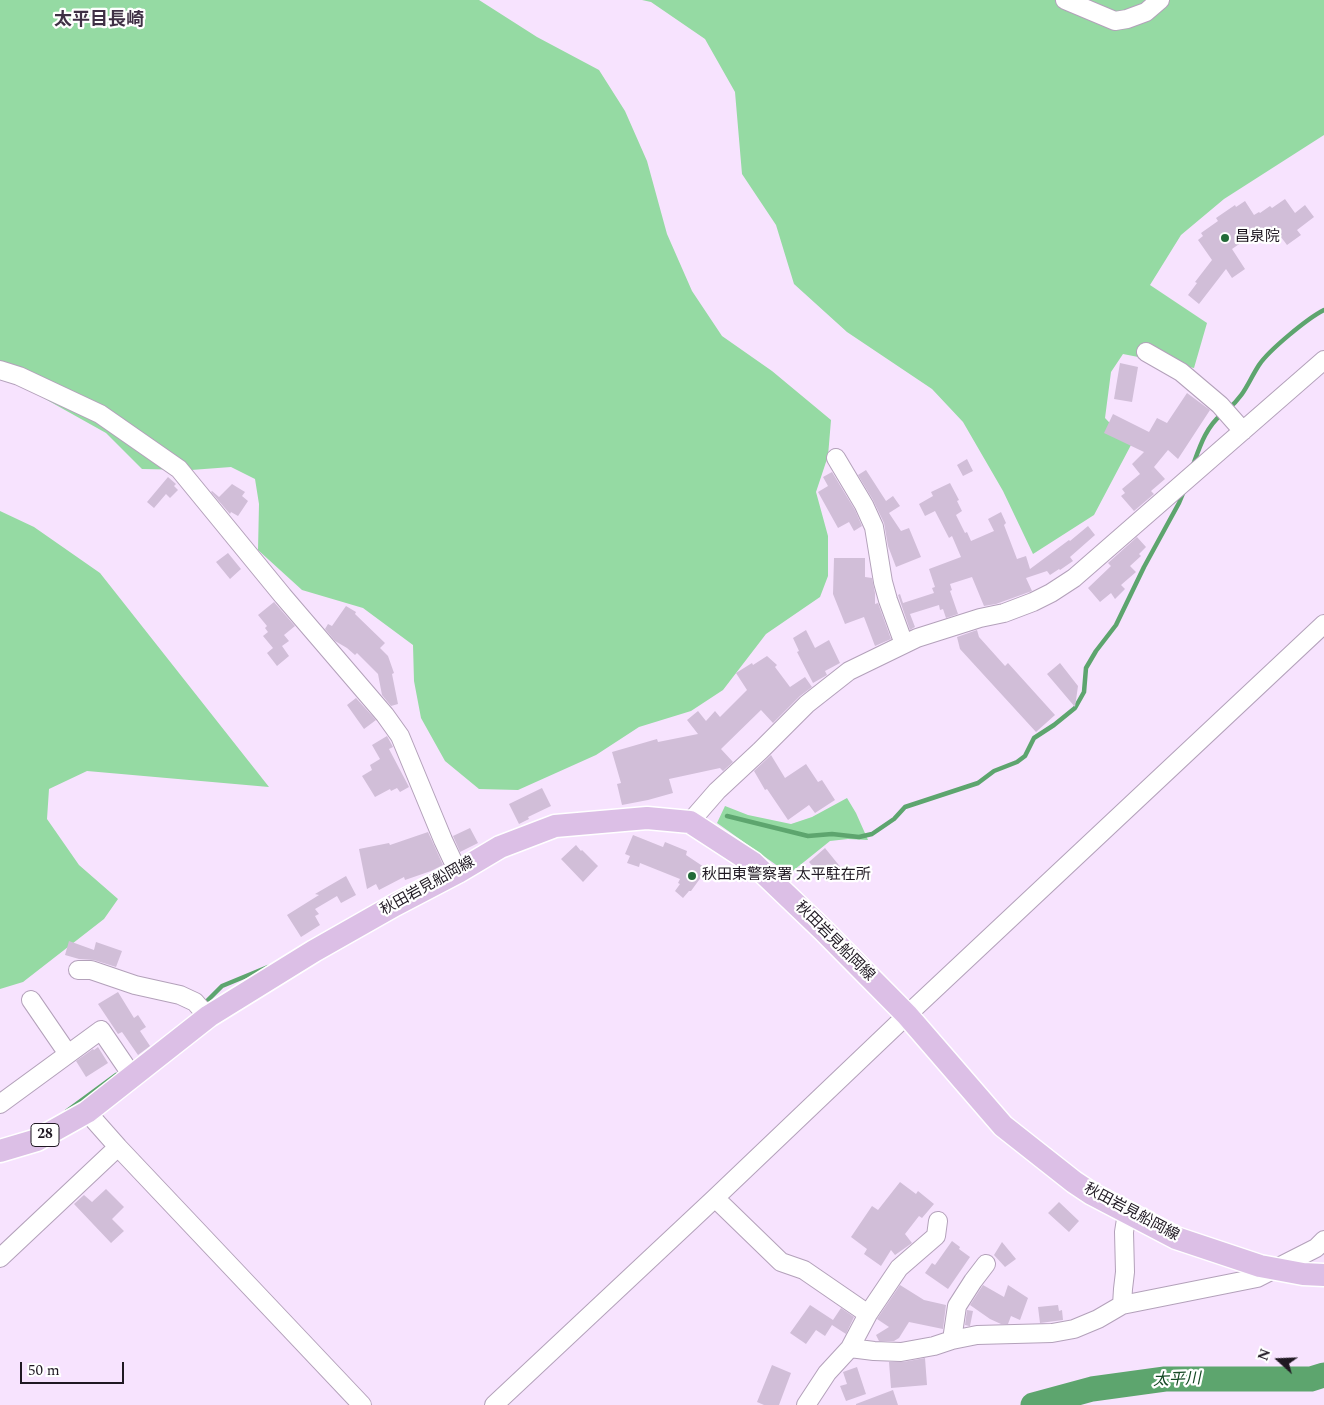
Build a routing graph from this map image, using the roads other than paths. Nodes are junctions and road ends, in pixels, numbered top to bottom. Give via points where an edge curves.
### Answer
1 (1065, 0) edge
2 (1160, 0) edge
3 (1146, 352) dead end
4 (1324, 360) edge
5 (0, 370) edge
6 (1231, 418) junction
7 (836, 458) dead end
8 (1324, 624) edge
9 (904, 644) junction
10 (690, 822) junction
11 (458, 872) junction
12 (78, 970) dead end
13 (31, 1000) dead end
14 (906, 1015) junction
15 (208, 1017) junction
16 (68, 1054) junction
17 (133, 1077) junction
18 (0, 1104) edge
19 (87, 1112) junction
20 (118, 1146) junction
21 (0, 1151) edge
22 (715, 1198) junction
23 (1127, 1213) junction
24 (938, 1221) dead end
25 (1324, 1240) edge
26 (0, 1258) edge
27 (986, 1264) dead end
28 (1274, 1269) junction
29 (1324, 1275) edge
30 (1122, 1304) junction
31 (868, 1314) junction
32 (952, 1340) junction
33 (850, 1348) junction
34 (362, 1405) edge
35 (494, 1405) edge
36 (806, 1405) edge

1 - 2 street via 1115,21 1146,12
3 - 6 street via 1181,372
4 - 6 street
5 - 11 street via 20,376 100,414 179,469 400,736
6 - 9 street via 1200,469 1074,578 1033,602
7 - 9 street via 874,527 883,582
8 - 14 street
9 - 10 street via 849,671 807,704 717,791
10 - 11 main road, 秋田岩見船岡線 / 28 via 648,818 555,826 500,847
10 - 14 main road, 秋田岩見船岡線 / 28 via 753,863
11 - 15 main road, 秋田岩見船岡線 / 28 via 314,951
12 - 15 street via 91,970 180,996 195,1002
13 - 16 street
14 - 22 street
14 - 23 main road, 秋田岩見船岡線 / 28 via 1003,1126 1074,1182
15 - 17 main road, 秋田岩見船岡線 / 28
16 - 17 street via 101,1030
16 - 18 street
17 - 19 main road, 秋田岩見船岡線 / 28
19 - 20 street
19 - 21 main road, 秋田岩見船岡線 / 28 via 37,1140
20 - 26 street
20 - 34 street
22 - 31 street via 780,1262 804,1270
22 - 35 street
23 - 28 main road, 秋田岩見船岡線 / 28 via 1176,1238
23 - 30 street
24 - 31 street via 936,1236 899,1268
25 - 28 street via 1316,1248
27 - 32 street via 957,1306
28 - 29 main road, 秋田岩見船岡線 / 28
28 - 30 street via 1257,1278
30 - 32 street via 1074,1329 1052,1333 977,1335
31 - 33 street
32 - 33 street via 901,1352
33 - 36 street via 827,1373

